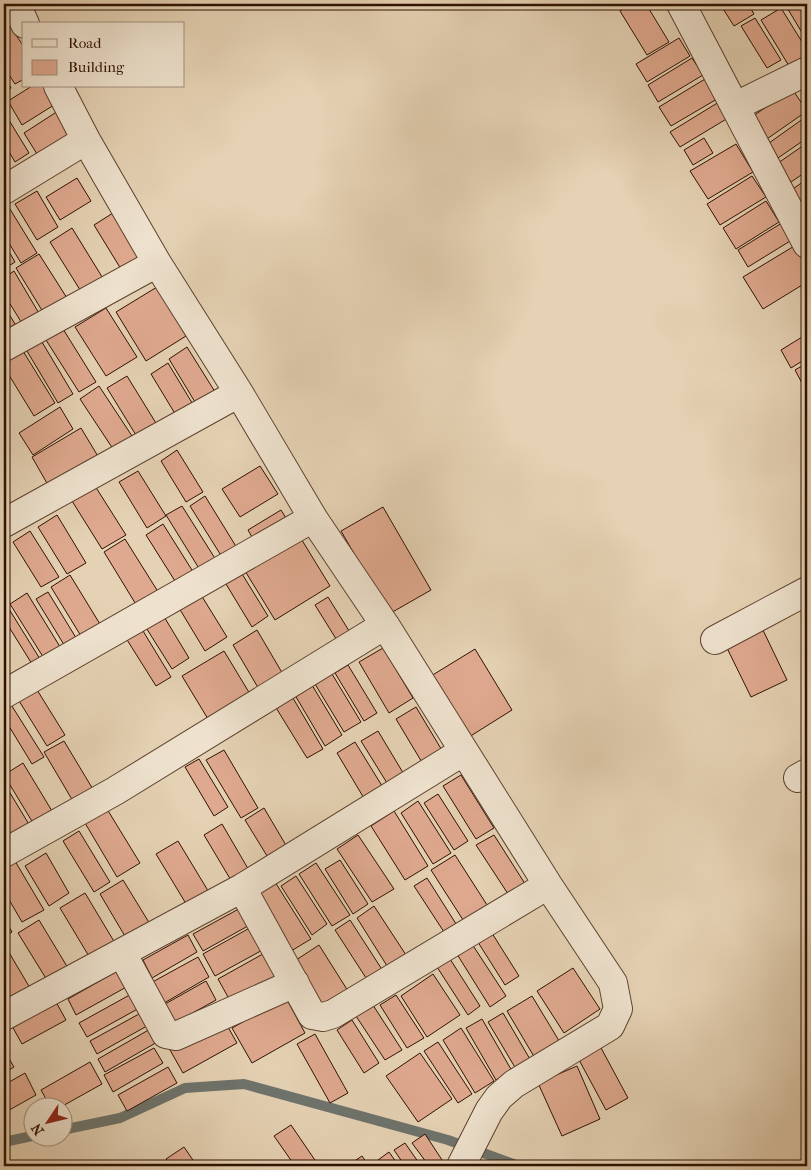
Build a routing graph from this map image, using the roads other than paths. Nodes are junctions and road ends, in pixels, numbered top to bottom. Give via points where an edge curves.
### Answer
1 (10, 4) edge
2 (16, 4) edge
3 (681, 4) edge
4 (4, 7) edge
5 (25, 22) edge
6 (807, 71) edge
7 (59, 88) edge
8 (736, 106) junction
9 (86, 140) junction
10 (4, 190) edge
11 (807, 244) edge
12 (158, 263) junction
13 (4, 347) edge
14 (239, 393) junction
15 (313, 518) junction
16 (4, 523) edge
17 (807, 591) edge
18 (385, 625) junction
19 (715, 640) dead end
20 (4, 694) edge
21 (464, 752) junction
22 (4, 853) edge
23 (548, 885) junction
24 (242, 888) junction
25 (122, 953) junction
26 (295, 982) junction
27 (4, 1016) edge
28 (461, 1166) edge

1 - 4 street
2 - 5 street
3 - 8 street
6 - 8 street
7 - 9 street
8 - 11 street
9 - 10 street
9 - 12 street
12 - 13 street
12 - 14 street
14 - 15 street
14 - 16 street
15 - 18 street
15 - 20 street
17 - 19 street
18 - 21 street
18 - 22 street via 115,791
21 - 23 street
21 - 24 street
23 - 26 street via 333,1014 323,1017 312,1015
23 - 28 street via 612,983 618,1009 610,1026 499,1096
24 - 25 street
24 - 26 street
25 - 26 street via 166,1034 176,1036
25 - 27 street

